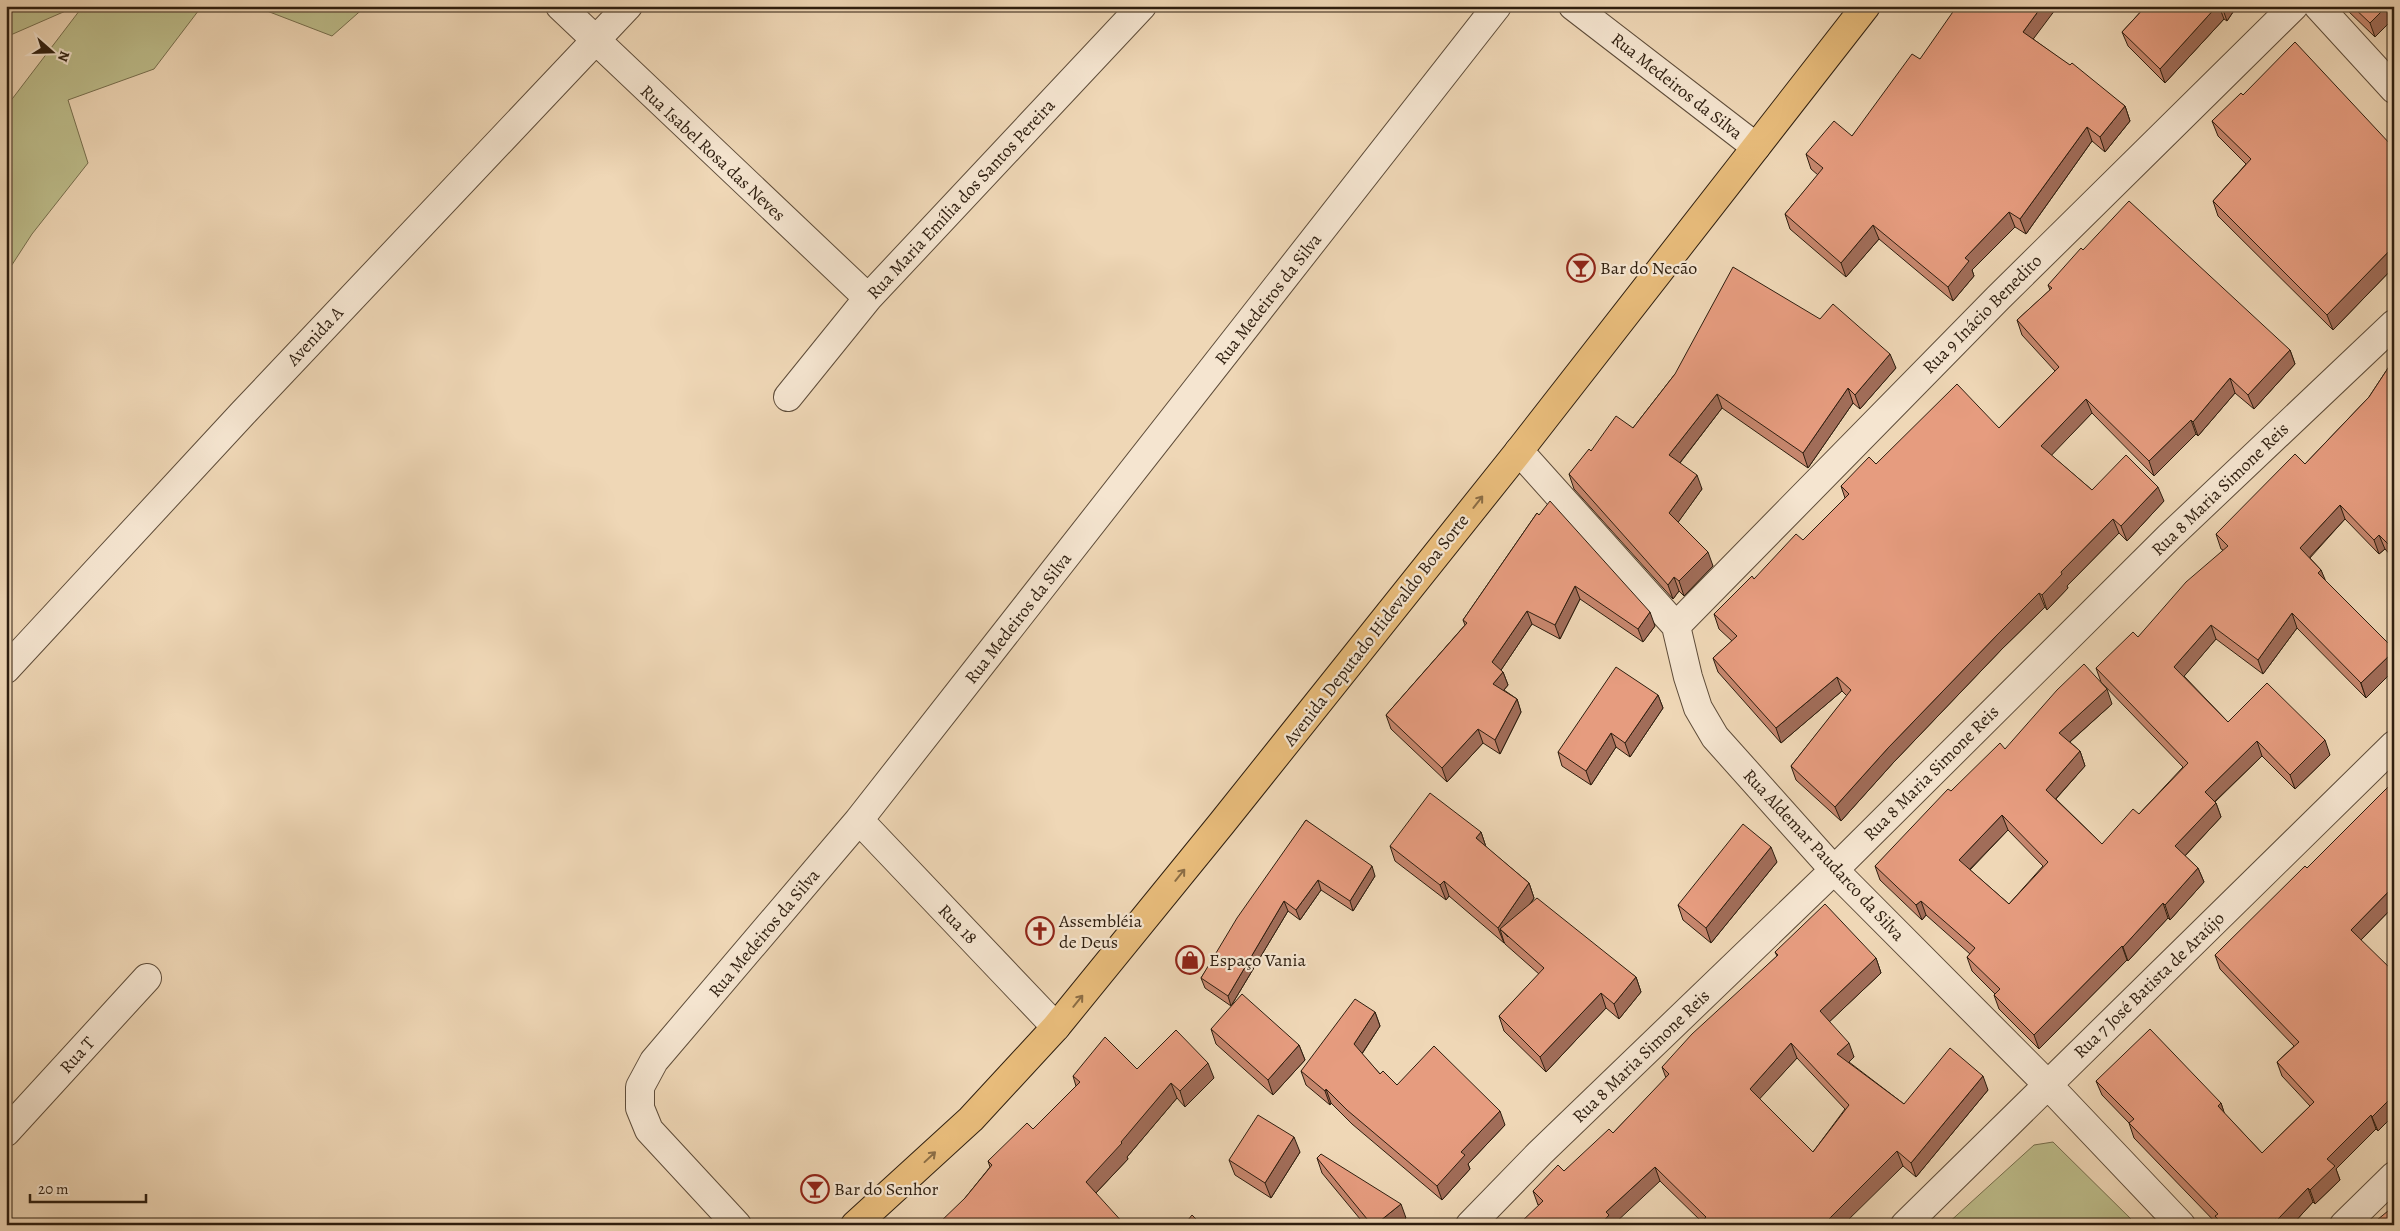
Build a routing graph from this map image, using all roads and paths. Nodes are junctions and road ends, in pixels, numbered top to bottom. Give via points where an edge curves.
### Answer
1 (560, 6) edge
2 (628, 6) edge
3 (1142, 6) edge
4 (1497, 6) edge
5 (1573, 6) edge
6 (1866, 6) edge
7 (2294, 6) edge
8 (2318, 6) edge
9 (595, 41) junction
10 (2394, 89) edge
11 (1756, 147) junction
12 (868, 298) junction
13 (2394, 324) edge
14 (788, 397) dead end
15 (1519, 451) junction
16 (1676, 626) junction
17 (6, 669) edge
18 (2394, 745) edge
19 (860, 820) junction
20 (1834, 870) junction
21 (147, 978) dead end
22 (1056, 1027) junction
23 (2048, 1085) junction
24 (6, 1132) edge
25 (2394, 1176) edge
26 (737, 1225) edge
27 (855, 1225) edge
28 (1470, 1225) edge
29 (1904, 1225) edge
30 (2182, 1225) edge
31 (2344, 1225) edge

1 - 9 street, Rua Isabel Rosa das Neves
2 - 9 street, Avenida A
3 - 12 street, Rua Maria Emília dos Santos Pereira
4 - 19 street, Rua Medeiros da Silva
5 - 11 street, Rua Medeiros da Silva
6 - 11 main road, Avenida Deputado Hidevaldo Boa Sorte
7 - 16 street, Rua 9 Inácio Benedito via 1998,298
8 - 10 street
9 - 12 street, Rua Isabel Rosa das Neves
9 - 17 street, Avenida A via 243,412
11 - 15 main road, Avenida Deputado Hidevaldo Boa Sorte
12 - 14 street, Rua Maria Emília dos Santos Pereira
13 - 20 street, Rua 8 Maria Simone Reis via 2169,537
15 - 16 street, Rua Aldemar Paudarco da Silva
22 -> 15 main road, Avenida Deputado Hidevaldo Boa Sorte
16 - 20 street, Rua Aldemar Paudarco da Silva via 1698,708 1716,737
18 - 23 street, Rua 7 José Batista de Araújo
19 - 22 street, Rua 18
19 - 26 street, Rua Medeiros da Silva via 654,1061 640,1087 640,1108 649,1130
20 - 23 street, Rua Aldemar Paudarco da Silva
20 - 28 street, Rua 8 Maria Simone Reis via 1540,1153
21 - 24 street, Rua T
27 -> 22 main road, Avenida Deputado Hidevaldo Boa Sorte via 971,1119
23 - 29 street, Rua 7 José Batista de Araújo
23 - 30 street, Rua Aldemar Paudarco da Silva
25 - 31 street

